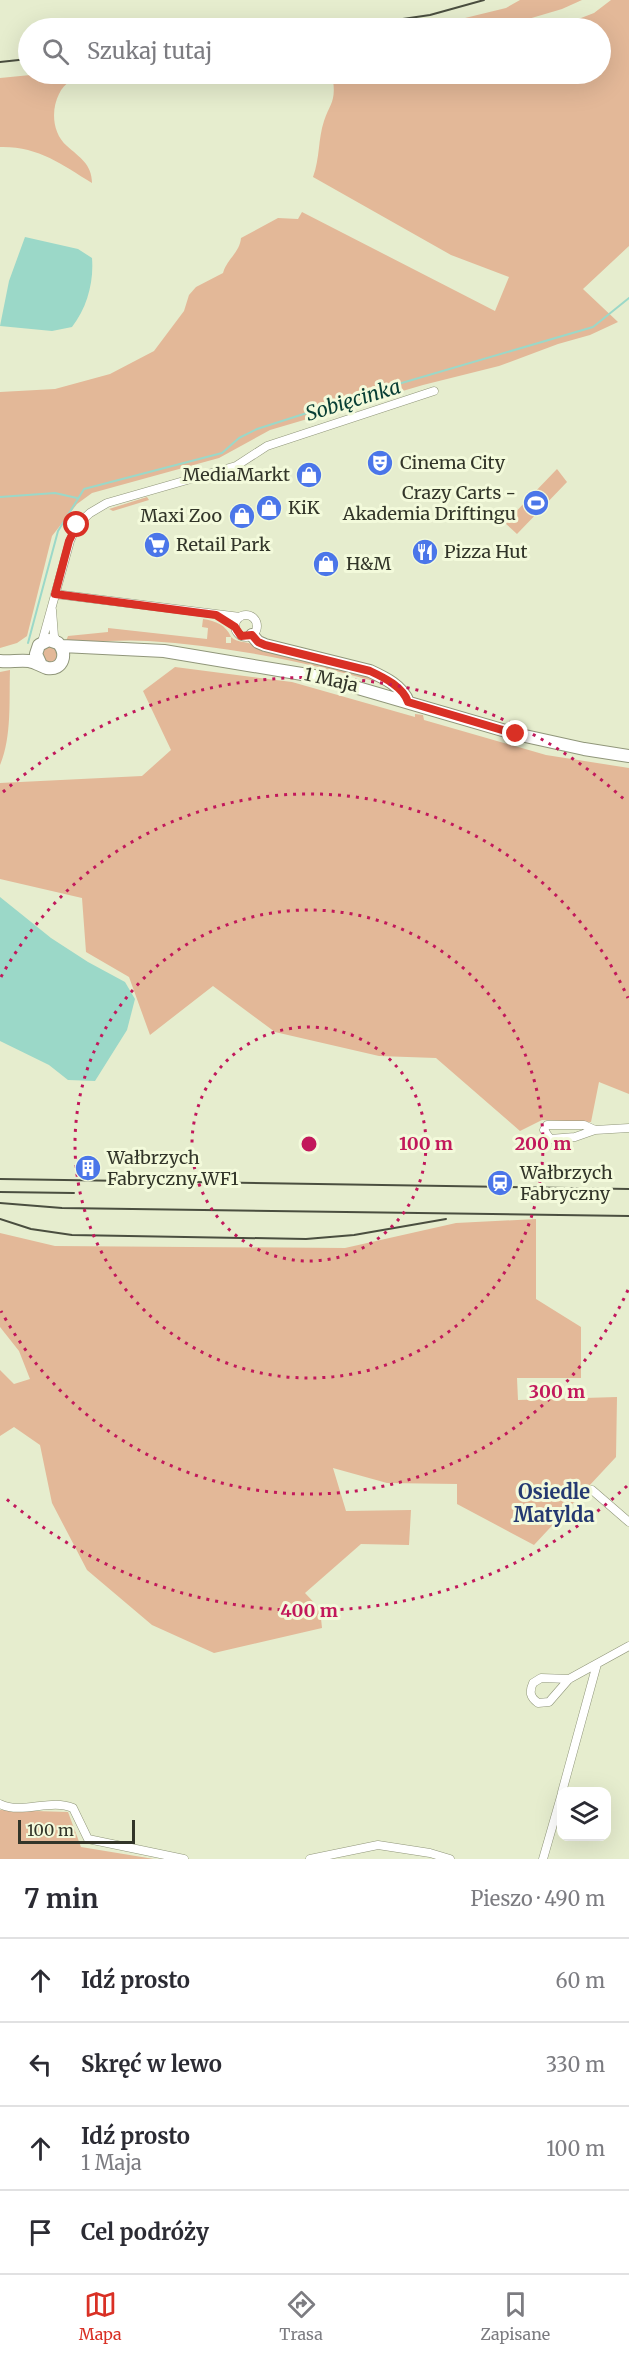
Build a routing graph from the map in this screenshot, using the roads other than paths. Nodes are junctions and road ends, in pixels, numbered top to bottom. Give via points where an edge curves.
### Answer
1 (434, 391) dead end
2 (55, 594) junction
3 (52, 608) junction
4 (216, 615) junction
5 (240, 617) junction
6 (235, 627) junction
7 (252, 635) junction
8 (39, 646) junction
9 (61, 648) junction
10 (0, 661) edge
11 (41, 665) junction
12 (408, 702) junction
13 (629, 756) edge
14 (629, 1128) edge
15 (595, 1130) junction
16 (592, 1490) dead end
17 (629, 1522) edge
18 (629, 1646) edge
19 (597, 1664) junction
20 (569, 1679) junction
21 (563, 1787) edge
22 (0, 1804) edge
23 (557, 1810) edge
24 (184, 1859) edge
25 (310, 1859) edge
26 (450, 1859) edge
27 (543, 1859) edge

1 - 2 street via 267,446 236,466 107,503 77,525
2 - 3 street
2 - 4 street
3 - 8 street
3 - 9 street via 54,636
4 - 5 street
4 - 6 street
5 - 6 street
5 - 7 street via 255,620
6 - 7 street via 241,636
7 - 12 main road via 265,645 382,676 405,692
8 - 9 main road via 49,640
8 - 10 main road
8 - 11 main road via 36,658
9 - 11 main road via 60,664 53,668
9 - 12 main road, 1 Maja via 164,651 264,666 351,684
10 - 11 main road
12 - 13 main road, 1 Maja via 516,734
14 - 15 street
15 - 15 street via 584,1125 548,1125 544,1130 549,1138 575,1137
16 - 17 street
18 - 19 street
19 - 20 street
19 - 21 street
20 - 20 street via 549,1702 538,1703 532,1698 533,1683 541,1678
22 - 24 street via 20,1808 65,1805 73,1808 88,1839
23 - 27 street
25 - 26 street via 378,1845

